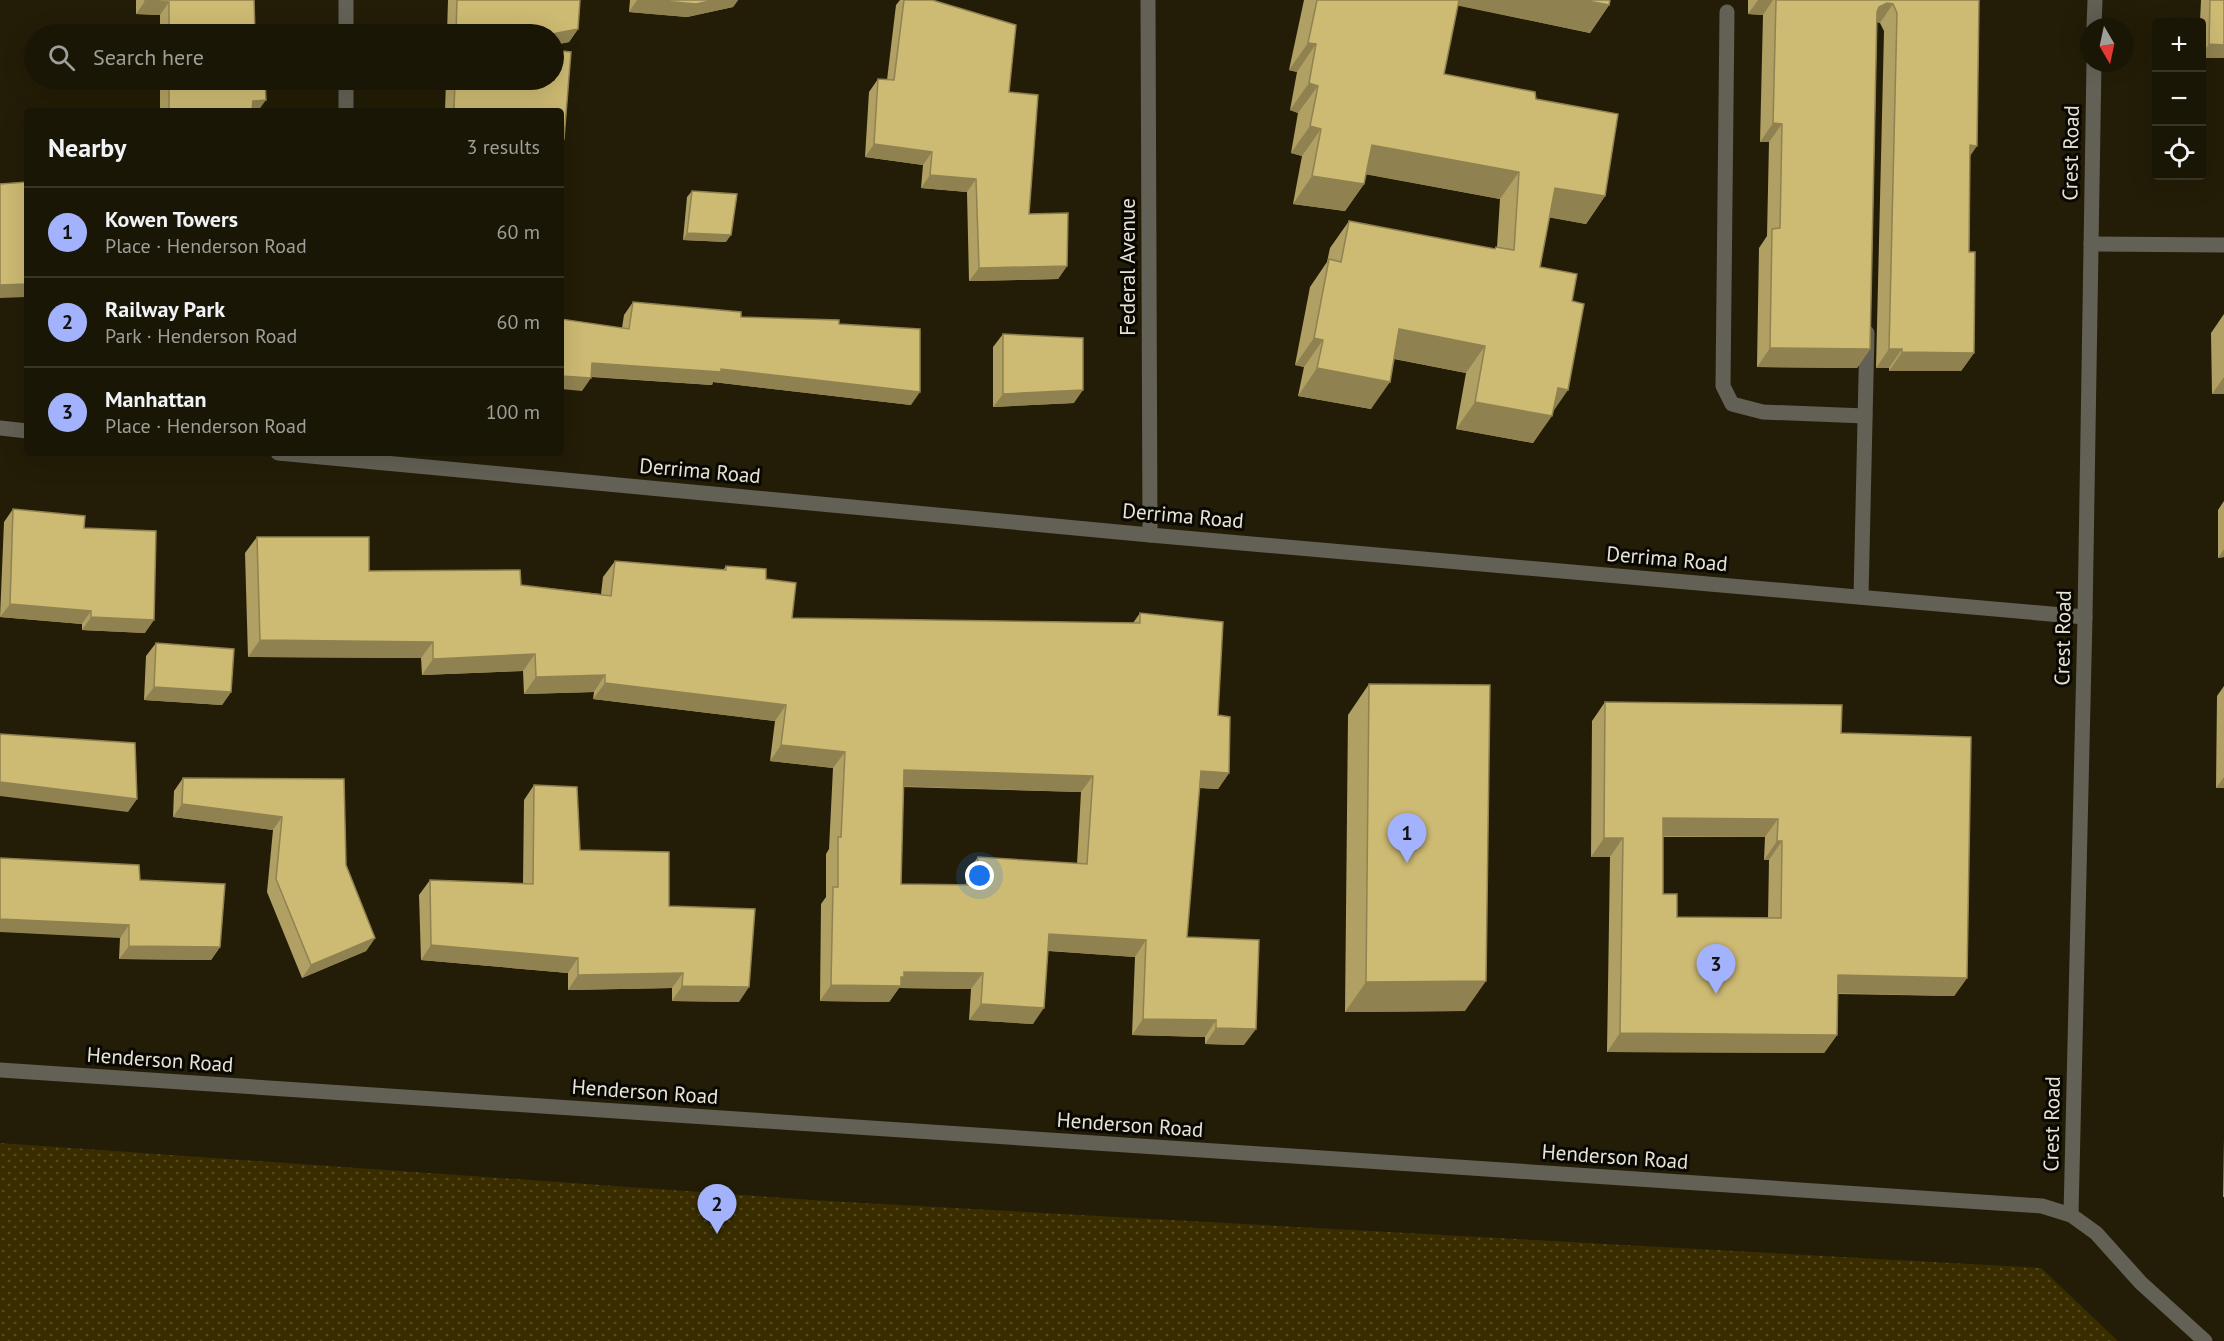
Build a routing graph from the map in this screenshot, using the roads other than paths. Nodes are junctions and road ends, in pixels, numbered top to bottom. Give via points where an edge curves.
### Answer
1 (346, 0) edge
2 (1148, 0) edge
3 (2095, 0) edge
4 (1727, 12) dead end
5 (2094, 18) edge
6 (346, 24) edge
7 (2094, 72) edge
8 (346, 90) edge
9 (346, 108) edge
10 (2091, 244) junction
11 (2224, 245) edge
12 (1867, 322) edge
13 (1865, 416) junction
14 (0, 428) edge
15 (24, 431) edge
16 (347, 456) edge
17 (1150, 535) junction
18 (1861, 597) junction
19 (2085, 617) junction
20 (0, 1070) edge
21 (2071, 1215) junction
22 (2205, 1341) edge

1 - 6 street
2 - 17 street, Federal Avenue
3 - 5 street
4 - 13 street via 1723,386 1732,404 1763,412
7 - 10 street, Crest Road
8 - 9 street
10 - 11 street
10 - 19 street, Crest Road
12 - 13 street
13 - 18 street
14 - 15 street
16 - 17 street, Derrima Road
17 - 18 street, Derrima Road
18 - 19 street, Derrima Road
19 - 21 street, Crest Road
20 - 21 street, Henderson Road via 2042,1206
21 - 22 street, Henderson Road via 2096,1233 2141,1283

